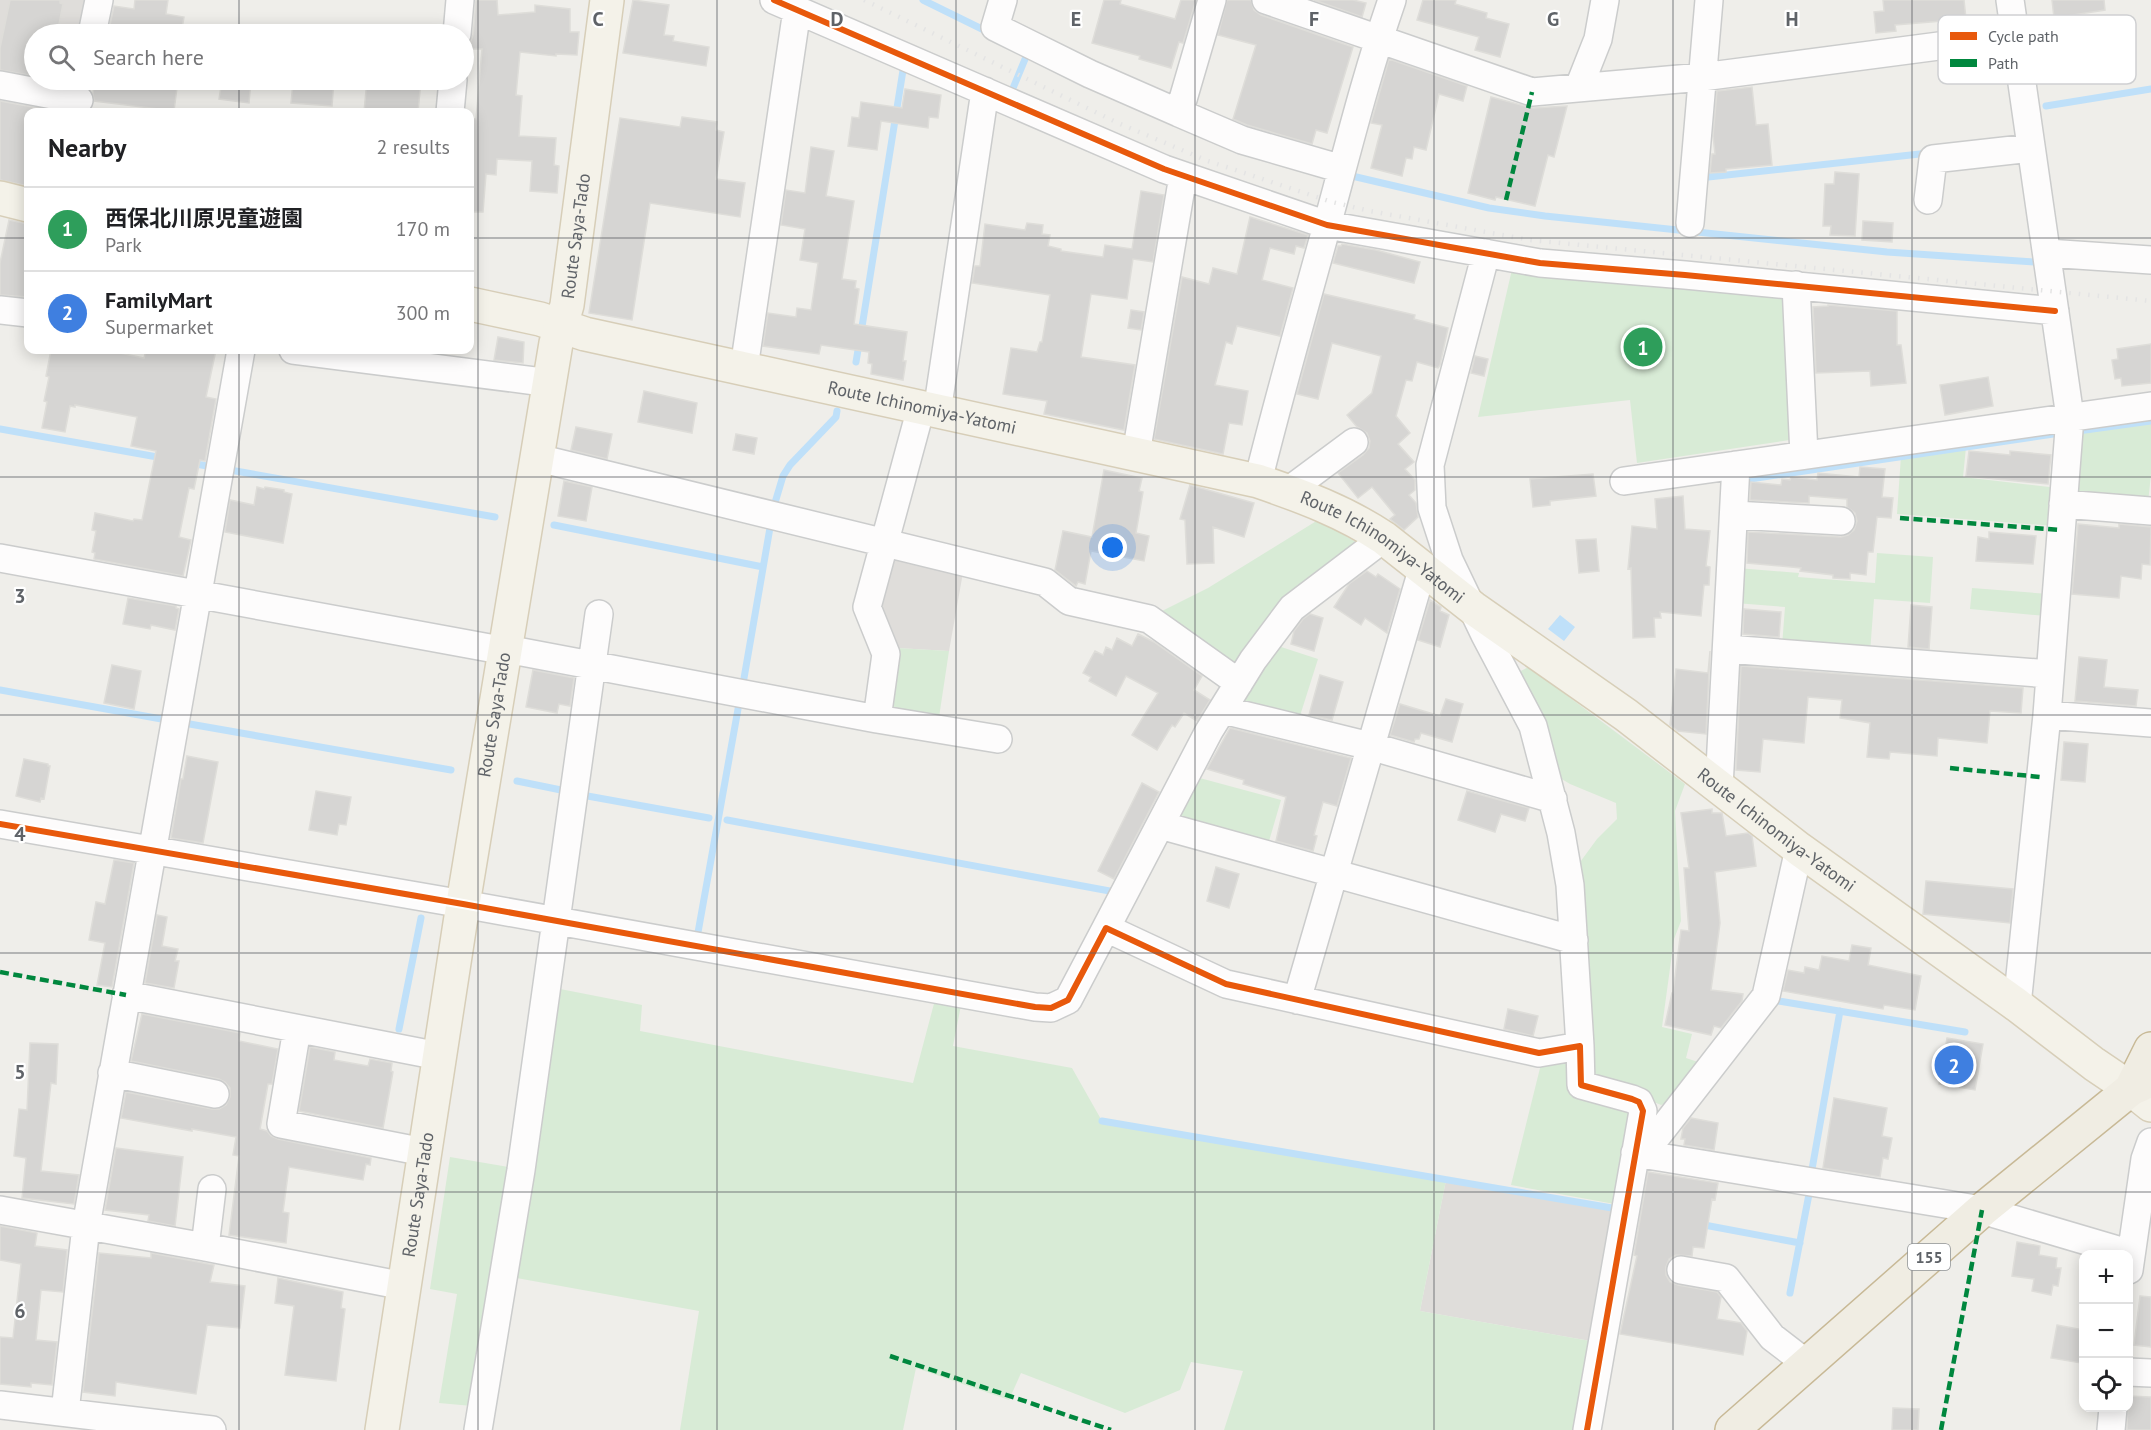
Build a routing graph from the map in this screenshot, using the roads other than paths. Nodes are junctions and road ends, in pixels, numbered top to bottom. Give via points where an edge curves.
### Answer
1 (99, 0) edge
2 (460, 0) edge
3 (608, 0) edge
4 (1003, 0) edge
5 (1212, 0) edge
6 (1266, 0) edge
7 (1392, 0) edge
8 (1605, 0) edge
9 (1709, 0) edge
10 (2010, 0) edge
11 (786, 5) edge
12 (2012, 15) edge
13 (94, 24) edge
14 (458, 24) edge
15 (1379, 38) junction
16 (1938, 46) edge
17 (1702, 77) junction
18 (2022, 84) edge
19 (0, 85) edge
20 (1579, 87) junction
21 (24, 89) edge
22 (33, 90) edge
23 (452, 90) edge
24 (985, 91) junction
25 (80, 97) edge
26 (450, 108) edge
27 (1179, 114) junction
28 (2031, 148) junction
29 (1342, 169) junction
30 (1183, 176) junction
31 (0, 198) edge
32 (1928, 201) dead end
33 (24, 204) edge
34 (1690, 223) dead end
35 (1327, 225) junction
36 (1486, 253) junction
37 (2047, 253) junction
38 (2151, 260) edge
39 (1796, 285) junction
40 (474, 305) edge
41 (0, 310) edge
42 (2055, 311) junction
43 (24, 313) edge
44 (561, 327) junction
45 (240, 354) edge
46 (324, 354) edge
47 (744, 368) junction
48 (551, 383) junction
49 (2151, 406) edge
50 (929, 410) junction
51 (2070, 417) junction
52 (1354, 442) dead end
53 (1136, 454) junction
54 (1804, 455) junction
55 (538, 458) junction
56 (1737, 465) junction
57 (1624, 481) dead end
58 (1273, 486) junction
59 (2063, 504) junction
60 (2151, 511) edge
61 (1734, 515) junction
62 (1841, 521) dead end
63 (1384, 538) junction
64 (884, 542) junction
65 (0, 558) edge
66 (1423, 567) junction
67 (197, 595) junction
68 (1473, 608) junction
69 (599, 614) dead end
70 (1727, 649) junction
71 (506, 651) junction
72 (592, 665) junction
73 (2050, 674) junction
74 (1239, 683) junction
75 (1222, 710) junction
76 (2047, 715) junction
77 (878, 719) junction
78 (2151, 723) edge
79 (998, 739) dead end
80 (1370, 746) junction
81 (1719, 787) junction
82 (1552, 799) junction
83 (0, 824) edge
84 (1160, 825) junction
85 (1799, 849) junction
86 (152, 851) junction
87 (1333, 874) junction
88 (463, 904) junction
89 (556, 921) junction
90 (1106, 928) junction
91 (1574, 940) junction
92 (126, 994) junction
93 (1297, 999) junction
94 (2017, 1005) junction
95 (297, 1029) junction
96 (1580, 1046) junction
97 (2151, 1049) edge
98 (440, 1056) junction
99 (112, 1073) junction
100 (2144, 1091) edge
101 (215, 1094) dead end
102 (2151, 1142) edge
103 (424, 1152) junction
104 (1635, 1153) junction
105 (212, 1189) dead end
106 (0, 1210) edge
107 (1982, 1210) junction
108 (86, 1226) junction
109 (205, 1247) junction
110 (2135, 1265) edge
111 (1680, 1270) dead end
112 (404, 1286) junction
113 (1807, 1364) junction
114 (2133, 1371) edge
115 (2151, 1373) edge
116 (65, 1412) junction
117 (2113, 1412) edge
118 (11, 1414) edge
119 (212, 1430) edge
120 (382, 1430) edge
121 (478, 1430) edge
122 (1587, 1430) edge
123 (1732, 1430) edge
124 (2111, 1430) edge

1 - 13 street
2 - 14 street
3 - 44 main road, Route Saya-Tado
4 - 27 street via 995,27
5 - 27 street
6 - 15 street
7 - 15 street
8 - 20 street via 1598,39
9 - 17 street
10 - 12 street
11 - 24 street
11 - 47 street
15 - 20 street via 1532,92
15 - 29 street
16 - 17 street
17 - 20 street
17 - 34 street
18 - 28 street
19 - 21 street
22 - 25 street
23 - 26 street
24 - 30 street
24 - 50 street
27 - 29 street via 1242,140
28 - 32 street via 1933,159
28 - 37 street
29 - 35 street
30 - 35 street
30 - 53 street
31 - 33 main road
35 - 36 street
35 - 58 street via 1276,406
36 - 39 street via 1540,263
36 - 68 street via 1430,465 1432,508 1449,560
37 - 38 street
37 - 42 street
39 - 42 street
39 - 54 street
40 - 44 main road, Route Ichinomiya-Yatomi
41 - 43 street
42 - 51 street
44 - 47 main road, Route Ichinomiya-Yatomi
44 - 48 main road, Route Saya-Tado
45 - 67 street
46 - 48 street
47 - 50 main road, Route Ichinomiya-Yatomi
48 - 55 main road, Route Saya-Tado
49 - 51 street
50 - 53 main road, Route Ichinomiya-Yatomi
50 - 64 street
51 - 54 street
51 - 59 street
52 - 58 street
53 - 58 main road, Route Ichinomiya-Yatomi
54 - 56 street
55 - 64 street
55 - 71 main road, Route Saya-Tado
56 - 57 street
56 - 61 street
58 - 63 main road, Route Ichinomiya-Yatomi via 1318,502
59 - 60 street
59 - 73 street
61 - 62 street
61 - 70 street
63 - 66 main road, Route Ichinomiya-Yatomi
63 - 74 street via 1292,608
64 - 74 street via 1045,582 1069,602 1149,619
64 - 77 street via 867,607 886,654
65 - 67 street
66 - 68 main road, Route Ichinomiya-Yatomi
66 - 80 street
67 - 71 street
67 - 86 street
68 - 81 main road, Route Ichinomiya-Yatomi via 1626,715
68 - 82 street via 1533,726
69 - 72 street
70 - 73 street
70 - 81 street
71 - 72 street
71 - 88 main road, Route Saya-Tado
72 - 77 street
72 - 89 street
73 - 76 street
74 - 75 street
75 - 80 street
75 - 84 street
76 - 78 street
76 - 94 street
77 - 79 street
80 - 82 street
80 - 87 street
81 - 85 main road, Route Ichinomiya-Yatomi
82 - 91 street via 1570,885
83 - 86 street
84 - 87 street
84 - 90 street
85 - 94 main road, Route Ichinomiya-Yatomi
85 - 104 street via 1766,996 1654,1140
86 - 88 street
86 - 92 street
87 - 91 street
87 - 93 street
88 - 89 street
88 - 98 main road, Route Saya-Tado
89 - 90 street via 1051,1008 1068,1000
89 - 121 street via 521,1170
90 - 93 street via 1227,984
91 - 96 street
92 - 95 street
92 - 99 street
93 - 96 street via 1539,1053
94 - 100 main road, Route Ichinomiya-Yatomi via 2094,1064
95 - 98 street
95 - 103 street via 281,1125
96 - 104 street via 1581,1085 1639,1102 1643,1111
97 - 100 highway, 155
98 - 103 main road, Route Saya-Tado
99 - 101 street
99 - 108 street
100 - 107 highway, 155
102 - 110 street via 2145,1159
103 - 112 main road, Route Saya-Tado
104 - 107 street
104 - 122 street
105 - 109 street
106 - 108 street
107 - 110 street
107 - 113 highway, 155
108 - 109 street
108 - 116 street
109 - 112 street
111 - 113 street via 1726,1278 1772,1337
112 - 120 main road, Route Saya-Tado
113 - 123 highway, 155
114 - 115 street
116 - 118 street
116 - 119 street
117 - 124 street

